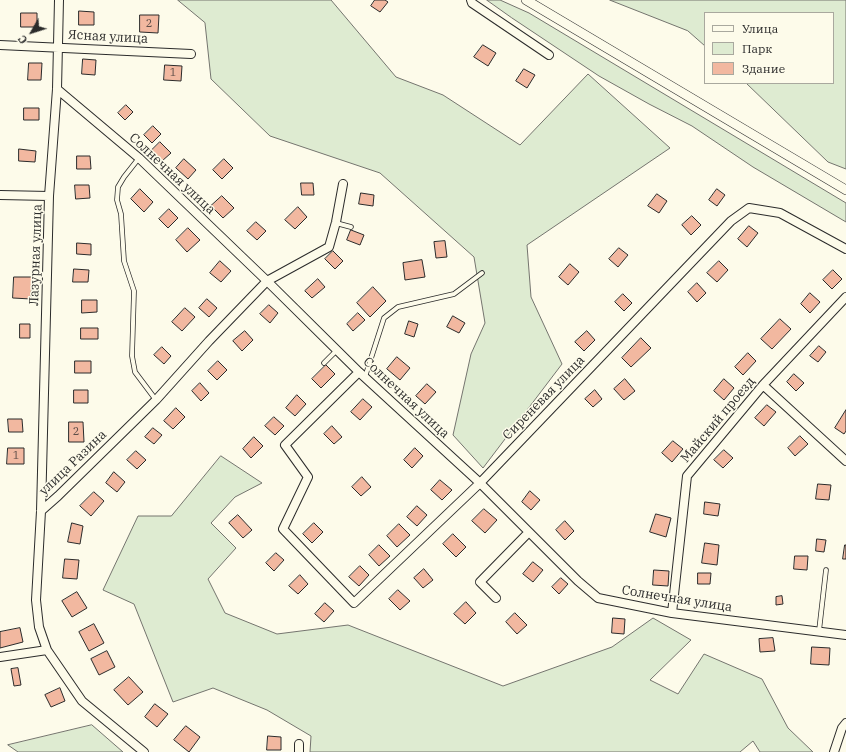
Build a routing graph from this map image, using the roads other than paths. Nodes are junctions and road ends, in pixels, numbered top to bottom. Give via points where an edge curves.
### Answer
1 (59, 0) edge
2 (471, 0) edge
3 (526, 0) edge
4 (0, 45) edge
5 (58, 47) junction
6 (191, 54) dead end
7 (549, 55) dead end
8 (57, 89) junction
9 (140, 158) junction
10 (343, 184) dead end
11 (846, 190) edge
12 (0, 195) edge
13 (49, 196) junction
14 (336, 222) junction
15 (351, 227) dead end
16 (846, 249) edge
17 (482, 273) dead end
18 (267, 281) junction
19 (846, 297) edge
20 (337, 350) junction
21 (324, 363) dead end
22 (362, 374) junction
23 (763, 385) junction
24 (156, 400) junction
25 (846, 461) edge
26 (480, 483) junction
27 (41, 511) junction
28 (529, 532) junction
29 (826, 570) dead end
30 (496, 598) dead end
31 (672, 613) junction
32 (819, 632) junction
33 (846, 635) edge
34 (47, 650) junction
35 (0, 657) edge
36 (846, 723) edge
37 (144, 752) edge
38 (834, 752) edge

1 - 5 street, Лазурная улица
2 - 7 street
3 - 11 street
4 - 5 street, Ясная улица
5 - 6 street, Ясная улица
5 - 8 street, Лазурная улица
8 - 9 street, Солнечная улица
8 - 13 street, Лазурная улица
9 - 18 street, Солнечная улица
9 - 24 lane via 118,187 117,200 121,214 124,261 134,291 132,356 135,372
10 - 14 street
12 - 13 street
13 - 27 street, Лазурная улица
14 - 15 lane
14 - 18 street via 329,247
16 - 26 street, Сиреневая улица via 780,213 749,208 731,221
17 - 22 lane via 454,294 398,307 384,318
18 - 20 street, Солнечная улица
18 - 24 street, улица Разина
19 - 23 street, Майский проезд
20 - 21 lane
20 - 22 street, Солнечная улица
22 - 26 street, Солнечная улица
22 - 26 street, Сиреневая улица via 285,445 308,477 283,529 354,603
23 - 25 street
23 - 31 street, Майский проезд via 687,476
24 - 27 street, улица Разина
26 - 28 street, Солнечная улица
27 - 34 street, улица Разина via 36,600 39,626
28 - 30 street via 480,582
28 - 31 street, Солнечная улица via 598,598
29 - 32 lane
31 - 32 street, Солнечная улица
32 - 33 street, Солнечная улица
34 - 35 street
34 - 37 street, улица Разина via 82,701
36 - 38 street

